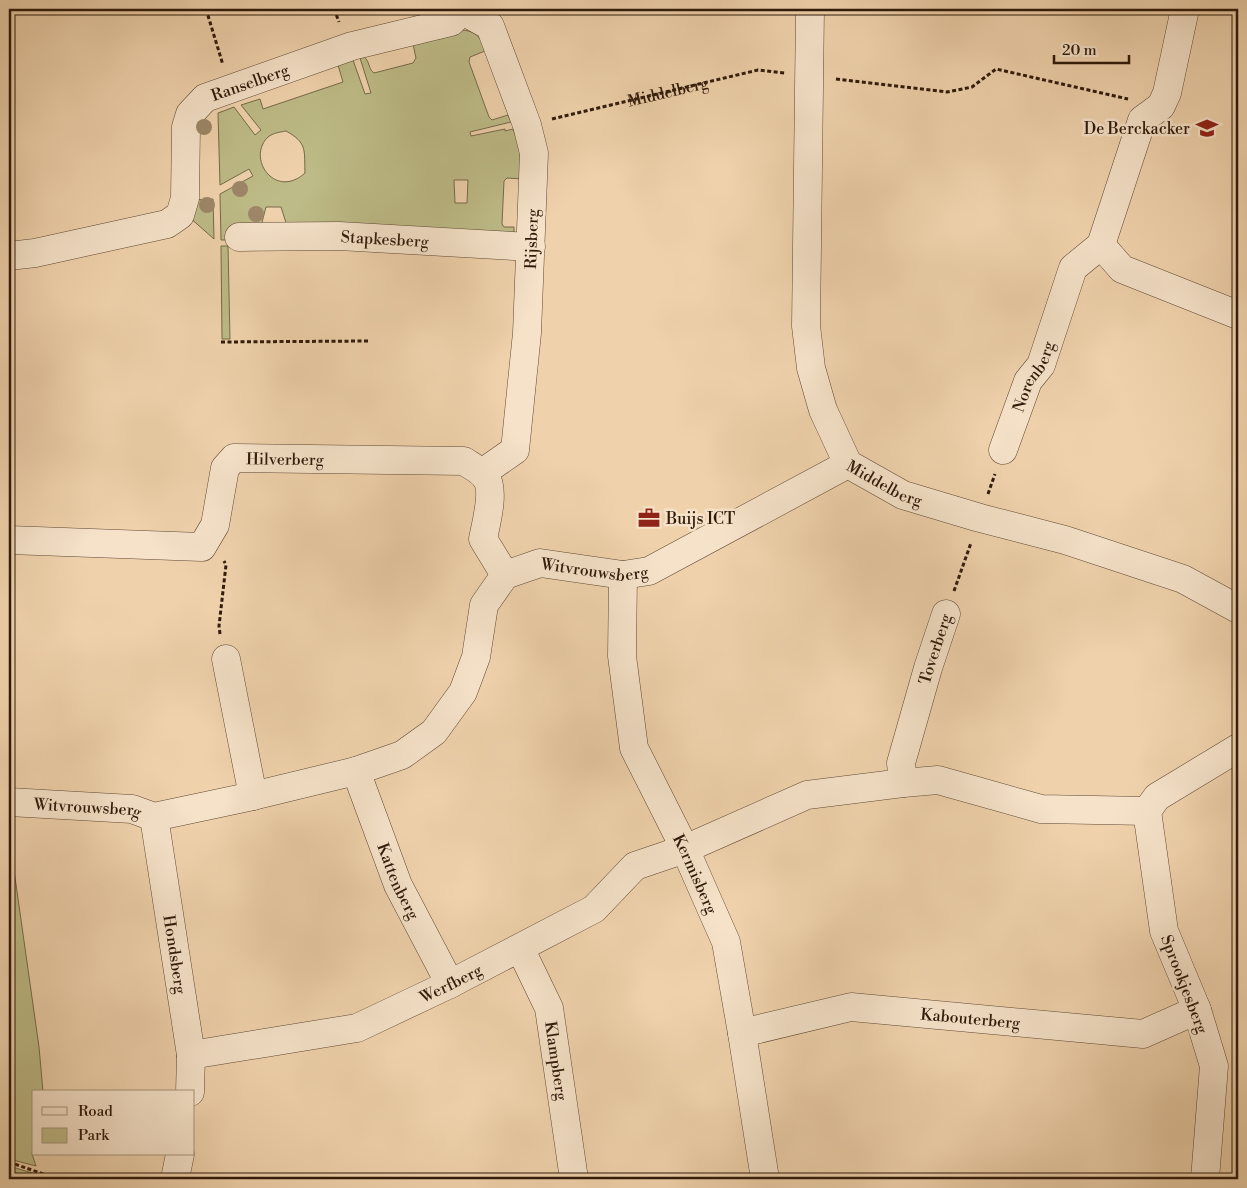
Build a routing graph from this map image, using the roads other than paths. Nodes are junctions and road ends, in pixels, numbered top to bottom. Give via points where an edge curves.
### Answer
1 (810, 9) edge
2 (1185, 9) edge
3 (464, 10) edge
4 (239, 236) dead end
5 (1101, 245) junction
6 (531, 247) junction
7 (9, 256) edge
8 (1238, 315) edge
9 (1003, 450) road end
10 (848, 464) junction
11 (482, 473) junction
12 (9, 540) edge
13 (505, 575) junction
14 (623, 575) junction
15 (1238, 608) edge
16 (946, 614) road end
17 (226, 659) road end
18 (1238, 748) edge
19 (356, 771) junction
20 (903, 783) junction
21 (254, 796) junction
22 (9, 802) edge
23 (1147, 811) junction
24 (154, 817) junction
25 (685, 849) junction
26 (520, 948) junction
27 (450, 984) junction
28 (1197, 1010) junction
29 (742, 1033) junction
30 (191, 1054) junction
31 (190, 1090) edge
32 (180, 1156) edge
33 (175, 1179) edge
34 (574, 1179) edge
35 (765, 1179) edge
36 (1205, 1179) edge

1 - 10 street, Middelberg via 806,326 810,368
2 - 5 street via 1167,93 1161,106 1142,120
3 - 6 street, Rijsberg via 490,26 527,125 534,153
3 - 7 street, Ranselberg via 451,22 352,46 205,98 190,114 186,126 186,198 180,215 167,224
4 - 6 street, Stapkesberg via 339,236
5 - 8 street via 1122,269
5 - 9 street, Norenberg via 1073,268 1041,365 1028,380
6 - 11 street, Rijsberg via 527,333 515,450
10 - 14 street, Witvrouwsberg via 649,571
10 - 15 street, Middelberg via 904,495 1065,540 1183,579
11 - 12 street, Hilverberg via 464,461 234,458 225,468 215,525 202,547
11 - 13 street via 488,480 490,502 483,539
13 - 14 street, Witvrouwsberg via 540,562
13 - 19 street, Witvrouwsberg via 484,605 476,657 463,692 434,732 402,755
14 - 25 street, Kermisberg via 622,656 634,748
16 - 20 street, Toverberg via 902,763
17 - 21 street
18 - 23 street via 1157,797
19 - 21 street, Witvrouwsberg
19 - 27 street, Kattenberg via 398,886
20 - 23 street via 938,780 1041,810
20 - 25 street via 807,795
21 - 24 street, Witvrouwsberg
22 - 24 street, Witvrouwsberg via 132,808
23 - 28 street, Sprookjesberg via 1164,931
24 - 30 street, Hondsberg
25 - 26 street, Werfberg via 635,866 594,909
25 - 29 street, Kermisberg via 726,942
26 - 27 street, Werfberg
26 - 34 street, Klampberg via 549,1008
27 - 30 street, Werfberg via 356,1028
28 - 29 street, Kabouterberg via 1143,1034 851,1007
28 - 36 street, Sprookjesberg via 1214,1066
29 - 35 street, Kermisberg
30 - 31 street, Hondsberg
32 - 33 street

